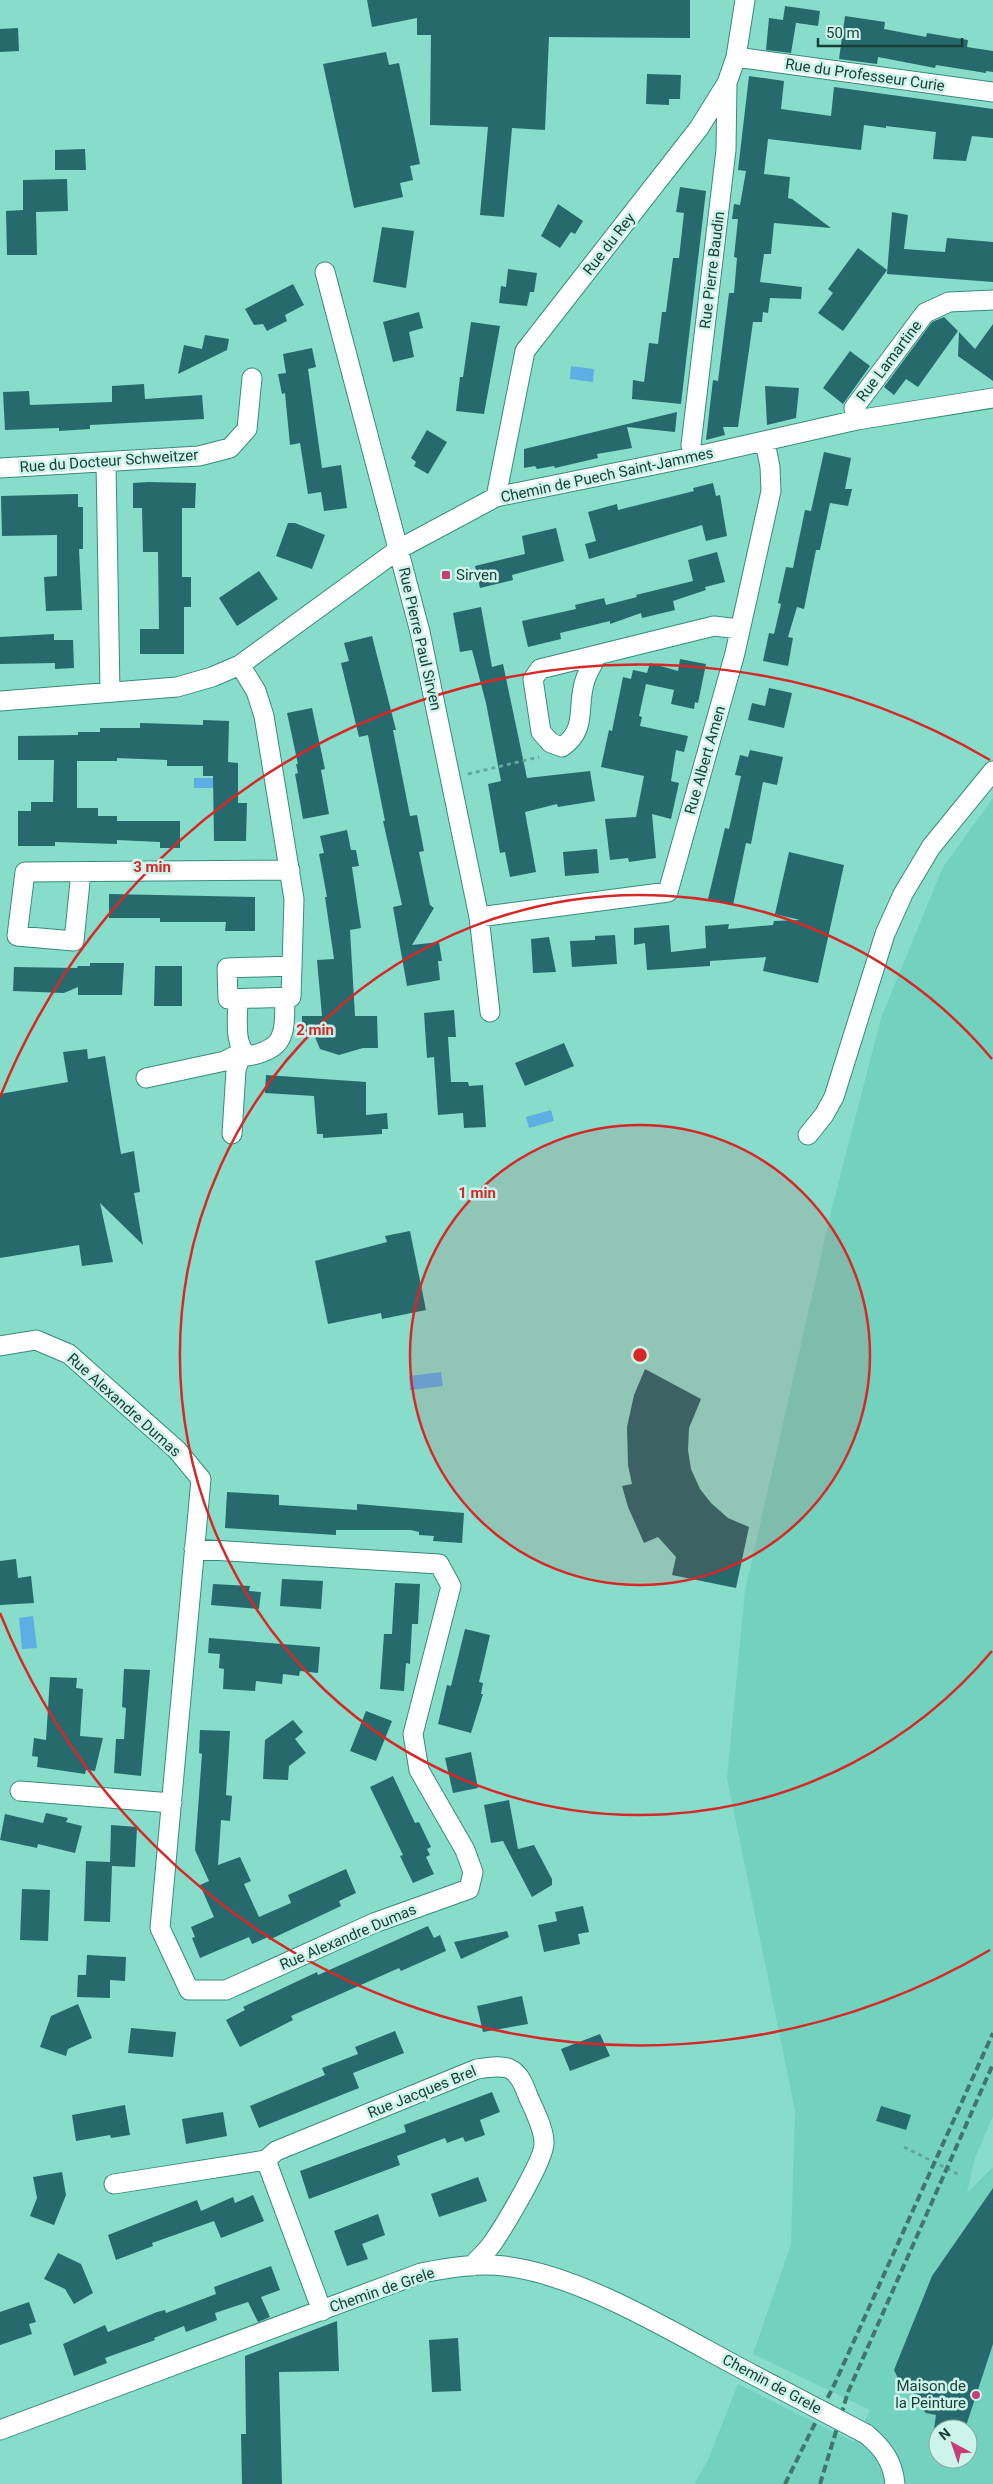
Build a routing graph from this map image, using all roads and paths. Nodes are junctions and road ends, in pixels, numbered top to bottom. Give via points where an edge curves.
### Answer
1 (745, 0) edge
2 (736, 57) junction
3 (727, 83) junction
4 (993, 92) edge
5 (699, 128) junction
6 (726, 138) junction
7 (325, 272) dead end
8 (993, 300) edge
9 (252, 378) dead end
10 (993, 398) edge
11 (857, 420) junction
12 (765, 442) junction
13 (693, 457) junction
14 (106, 463) junction
15 (0, 468) edge
16 (496, 497) junction
17 (399, 549) junction
18 (739, 630) junction
19 (597, 656) junction
20 (240, 665) junction
21 (110, 692) junction
22 (0, 701) edge
23 (551, 743) junction
24 (993, 771) edge
25 (450, 778) junction
26 (290, 870) junction
27 (82, 872) junction
28 (479, 917) junction
29 (292, 966) junction
30 (285, 997) junction
31 (238, 999) junction
32 (490, 1012) dead end
33 (242, 1052) junction
34 (146, 1078) dead end
35 (232, 1134) dead end
36 (808, 1135) dead end
37 (0, 1346) edge
38 (194, 1549) junction
39 (20, 1791) dead end
40 (172, 1803) junction
41 (904, 2147) dead end
42 (266, 2160) junction
43 (958, 2174) dead end
44 (114, 2184) dead end
45 (472, 2266) junction
46 (322, 2311) junction
47 (0, 2430) edge
48 (895, 2484) edge

1 - 2 street, Rue du Rey
2 - 3 street, Rue du Rey
2 - 4 street, Rue du Professeur Curie
3 - 5 street, Rue du Rey
3 - 6 street, Rue Pierre Baudin
5 - 6 street via 716,127
5 - 16 street, Rue du Rey via 525,351
6 - 13 street, Rue Pierre Baudin via 691,445
7 - 17 street, Rue Pierre Paul Sirven
8 - 11 street, Rue Lamartine via 949,302 925,312 854,408
9 - 14 street, Rue du Docteur Schweitzer via 247,429 230,448 199,456
10 - 11 street, Chemin de Puech Saint-Jammes
11 - 12 street, Chemin de Puech Saint-Jammes
12 - 13 street, Chemin de Puech Saint-Jammes
12 - 18 street, Rue Albert Amen via 771,491
13 - 16 street, Chemin de Puech Saint-Jammes
14 - 15 street, Rue du Docteur Schweitzer
14 - 21 street
16 - 17 street, Chemin de Puech Saint-Jammes
17 - 20 street, Chemin de Puech Saint-Jammes
17 - 25 street, Rue Pierre Paul Sirven
18 - 19 street via 714,626
18 - 28 street, Rue Albert Amen via 668,892
19 - 23 street via 584,682 579,729 573,740 562,747
19 - 23 street via 540,668 533,680 541,732
20 - 21 street, Chemin de Puech Saint-Jammes via 177,687
20 - 26 street via 256,691 264,716
21 - 22 street, Chemin de Puech Saint-Jammes
23 - 25 path via 537,759
24 - 36 street via 931,847 903,894 885,934 834,1096
25 - 28 street, Rue Pierre Paul Sirven
26 - 27 street
26 - 29 street via 294,899
27 - 27 street via 25,872 17,936 74,941
28 - 32 street, Rue Pierre Paul Sirven
29 - 30 street via 291,997
29 - 31 street via 228,968 228,1000
30 - 31 street
30 - 33 street via 284,1035 277,1045 266,1053 248,1056
31 - 33 street
33 - 34 street via 224,1061
33 - 35 street via 236,1070
37 - 38 street, Rue Alexandre Dumas via 36,1340 69,1354 177,1450 201,1479
38 - 40 street, Rue Alexandre Dumas
38 - 40 street, Rue Alexandre Dumas via 438,1564 451,1586 414,1734 419,1770 465,1850 473,1872 469,1889 374,1923 226,1990 189,1990 160,1928
39 - 40 street
41 - 43 path
42 - 44 street, Rue Jacques Brel
42 - 45 street, Rue Jacques Brel via 276,2151 477,2069 502,2065 515,2070 539,2125 544,2150 492,2244
42 - 46 street
45 - 46 street, Chemin de Grele via 449,2267 421,2274
45 - 48 street, Chemin de Grele, bridge via 502,2266 556,2277 638,2315 866,2434 879,2444 888,2458
46 - 47 street, Chemin de Grele

